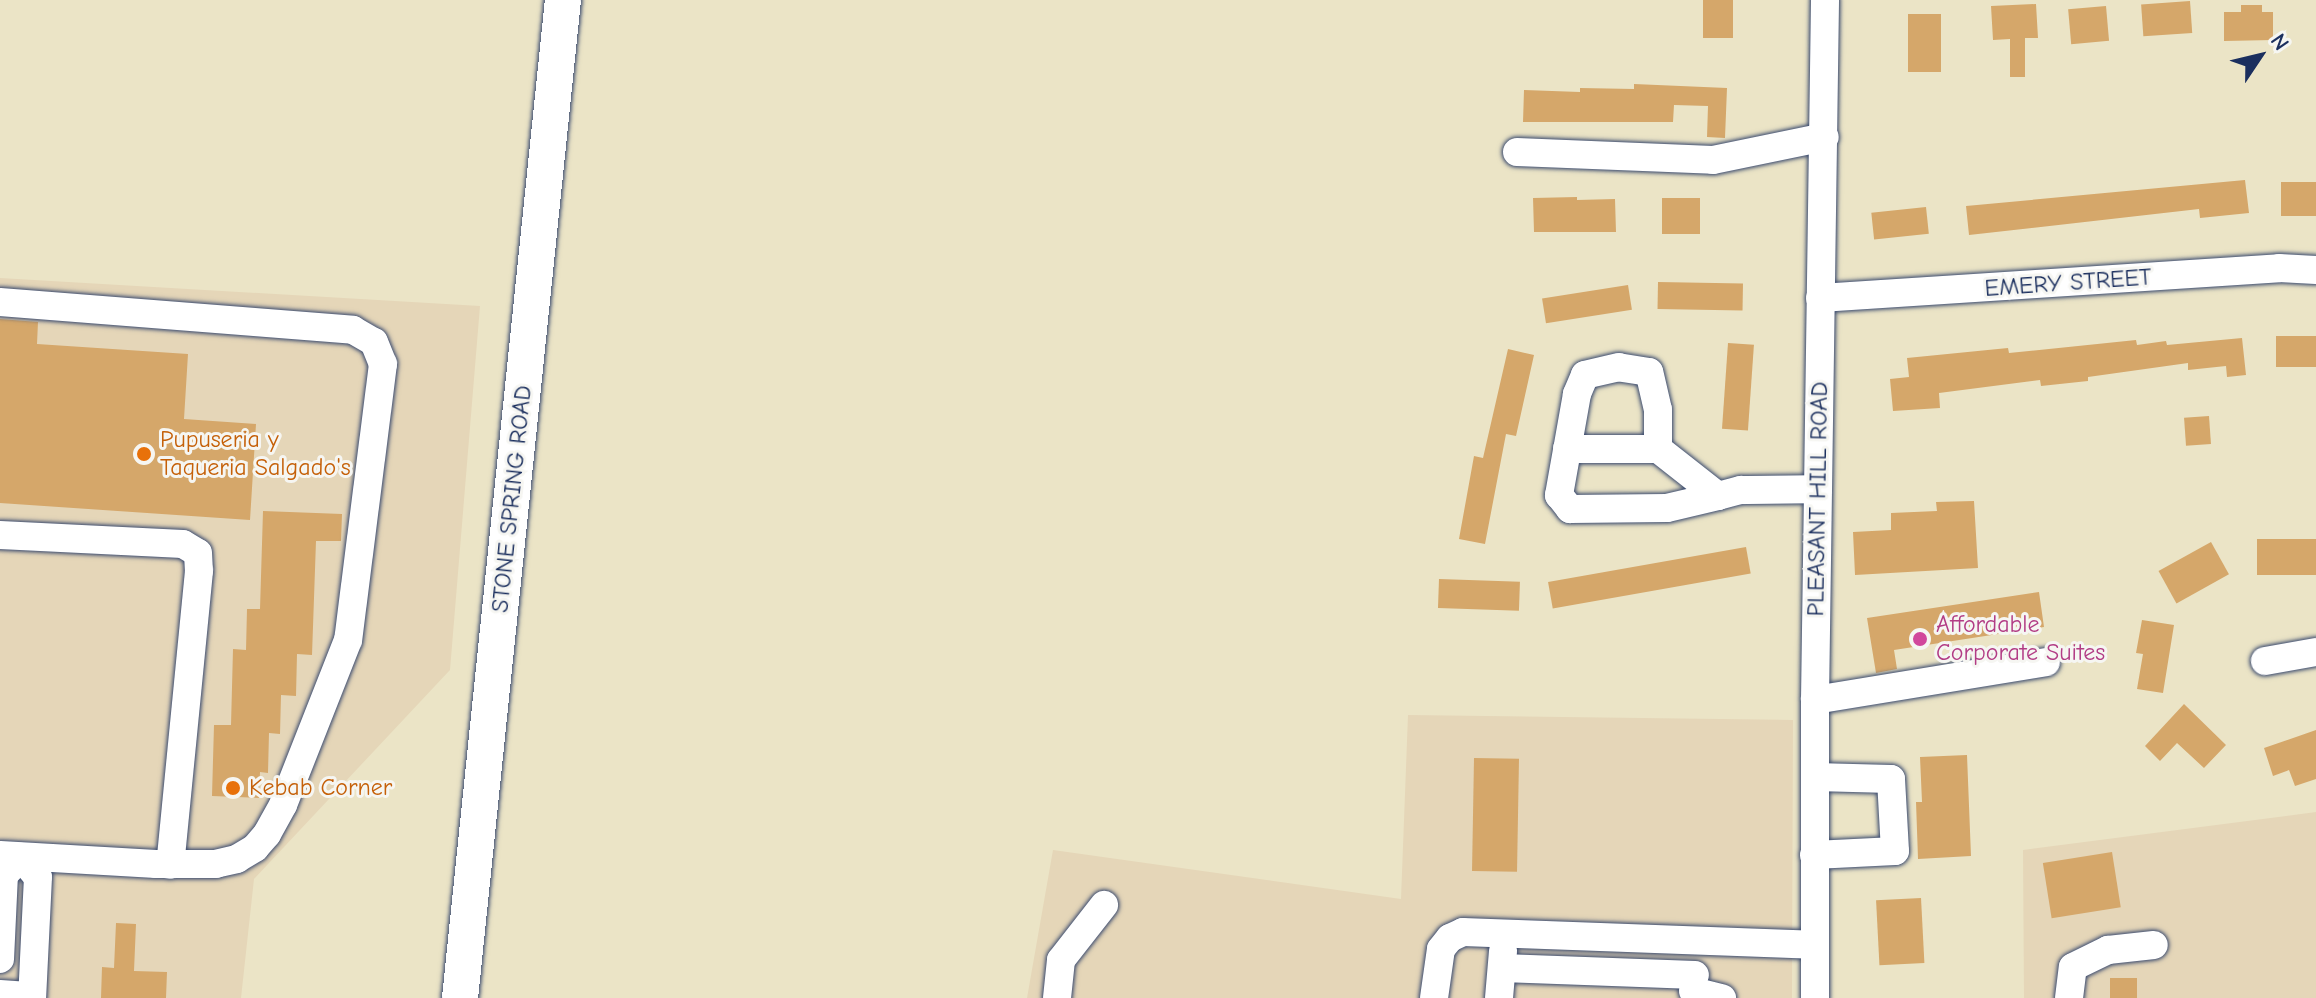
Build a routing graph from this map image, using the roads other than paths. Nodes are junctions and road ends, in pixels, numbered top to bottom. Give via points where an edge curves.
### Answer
1 (563, 0) edge
2 (1825, 0) edge
3 (1825, 137) junction
4 (1517, 152) dead end
5 (2316, 270) edge
6 (1820, 298) junction
7 (0, 302) edge
8 (1567, 449) junction
9 (1658, 449) junction
10 (1818, 489) junction
11 (1718, 496) junction
12 (0, 535) edge
13 (2316, 652) edge
14 (2265, 661) dead end
15 (2046, 662) dead end
16 (1815, 700) junction
17 (1815, 777) junction
18 (1814, 855) junction
19 (11, 856) edge
20 (170, 865) junction
21 (1104, 905) dead end
22 (1504, 933) junction
23 (1695, 941) junction
24 (1813, 945) junction
25 (2154, 945) dead end
26 (0, 959) edge
27 (1502, 968) junction
28 (1693, 988) edge
29 (0, 994) edge
30 (32, 997) edge
31 (460, 998) edge
32 (1057, 998) edge
33 (1434, 998) edge
34 (1499, 998) edge
35 (1722, 998) edge
36 (1815, 998) edge
37 (2069, 998) edge

1 - 31 main road, STONE SPRING ROAD
2 - 3 street, PLEASANT HILL ROAD
3 - 4 street via 1713,160
3 - 6 street, PLEASANT HILL ROAD
5 - 6 street, EMERY STREET via 2279,268
6 - 10 street, PLEASANT HILL ROAD
7 - 20 street via 353,330 370,338 380,351 383,370 348,640 283,805 267,834 237,859
8 - 9 street
8 - 9 street via 1585,375 1619,367 1649,372 1658,410
8 - 11 street via 1559,495 1570,509 1667,508
9 - 11 street
10 - 11 street via 1741,490
10 - 16 street, PLEASANT HILL ROAD
12 - 20 street via 183,544 198,553
13 - 14 street
15 - 16 street
16 - 17 street, PLEASANT HILL ROAD
17 - 18 street, PLEASANT HILL ROAD
17 - 18 street via 1891,779 1895,851
18 - 24 street, PLEASANT HILL ROAD
19 - 20 street
19 - 26 street via 4,875
19 - 30 street via 38,877
21 - 32 street via 1061,960
22 - 23 street
22 - 27 street
22 - 33 street via 1466,932 1447,941 1439,956
23 - 24 street
23 - 28 street
24 - 36 street, PLEASANT HILL ROAD
25 - 37 street via 2108,950 2073,967
27 - 28 street
27 - 34 street
28 - 35 street
29 - 30 street

